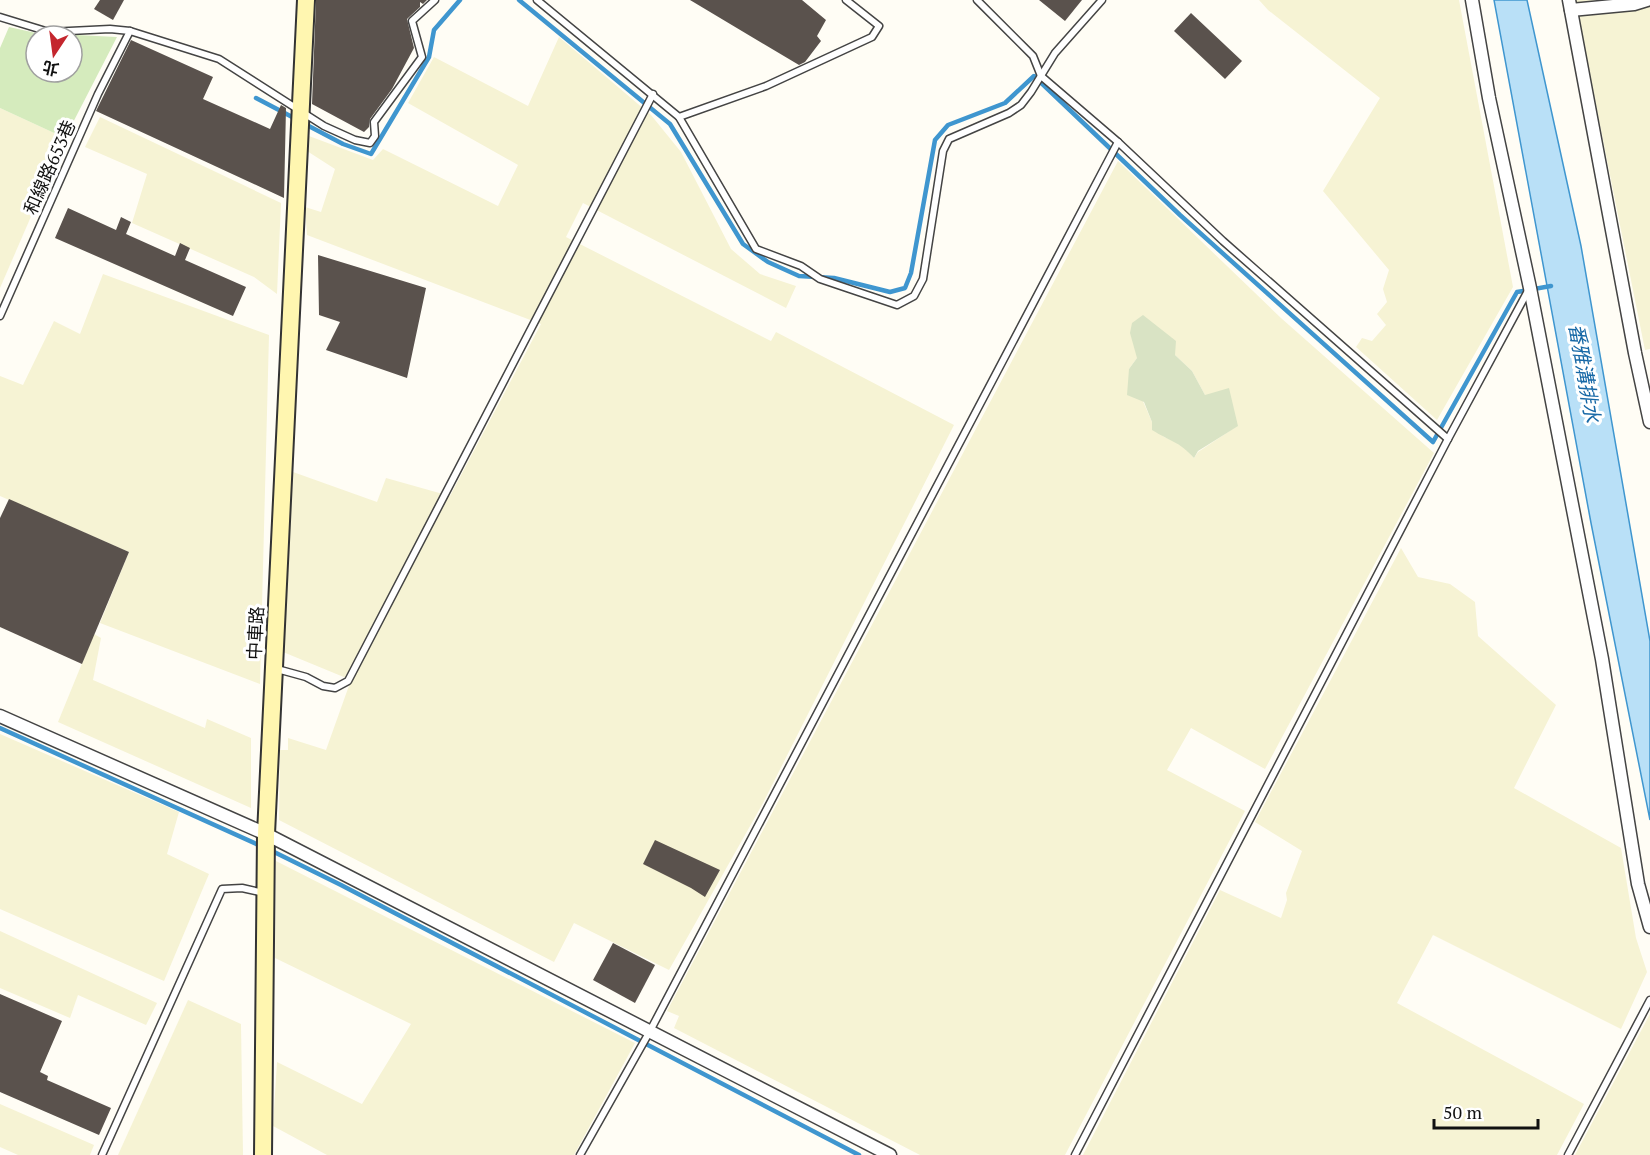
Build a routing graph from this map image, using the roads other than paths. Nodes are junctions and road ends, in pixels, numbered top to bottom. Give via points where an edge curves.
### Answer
1 (306, 0) edge
2 (435, 0) edge
3 (537, 0) edge
4 (846, 0) edge
5 (977, 0) edge
6 (1102, 0) edge
7 (1472, 0) edge
8 (1647, 0) edge
9 (1570, 5) edge
10 (0, 17) edge
11 (130, 31) junction
12 (1041, 76) junction
13 (652, 94) junction
14 (302, 113) junction
15 (679, 117) junction
16 (1118, 142) junction
17 (1530, 288) junction
18 (0, 316) edge
19 (1650, 422) edge
20 (1448, 439) junction
21 (273, 668) junction
22 (0, 716) edge
23 (267, 834) junction
24 (265, 893) junction
25 (1650, 927) edge
26 (1650, 1000) edge
27 (650, 1031) junction
28 (102, 1155) edge
29 (263, 1155) edge
30 (580, 1155) edge
31 (890, 1155) edge
32 (1075, 1155) edge
33 (1569, 1155) edge

1 - 14 street, 中車路
2 - 14 lane via 412,21 423,57 374,122 375,136 370,143 355,140
3 - 13 lane
4 - 15 lane via 879,26 872,37 766,86
5 - 12 lane via 1033,56
6 - 12 lane via 1055,52
7 - 17 street
8 - 9 street via 1634,4
9 - 19 street
10 - 11 lane via 49,32
11 - 14 lane via 219,59
11 - 18 lane, 和線路653巷
12 - 15 lane via 1021,105 949,139 943,152 923,279 914,296 897,305 820,279 801,266 756,249
12 - 16 lane
13 - 15 lane
13 - 21 lane via 348,681 335,688 323,686
14 - 21 street, 中車路
16 - 20 lane via 1223,241
16 - 27 lane
17 - 20 lane
17 - 25 street via 1602,659 1638,884
20 - 32 lane
21 - 23 street, 中車路
22 - 23 street
23 - 24 street, 中車路
23 - 27 street
24 - 28 lane via 222,889
24 - 29 street, 中車路
26 - 33 lane
27 - 30 lane
27 - 31 street

